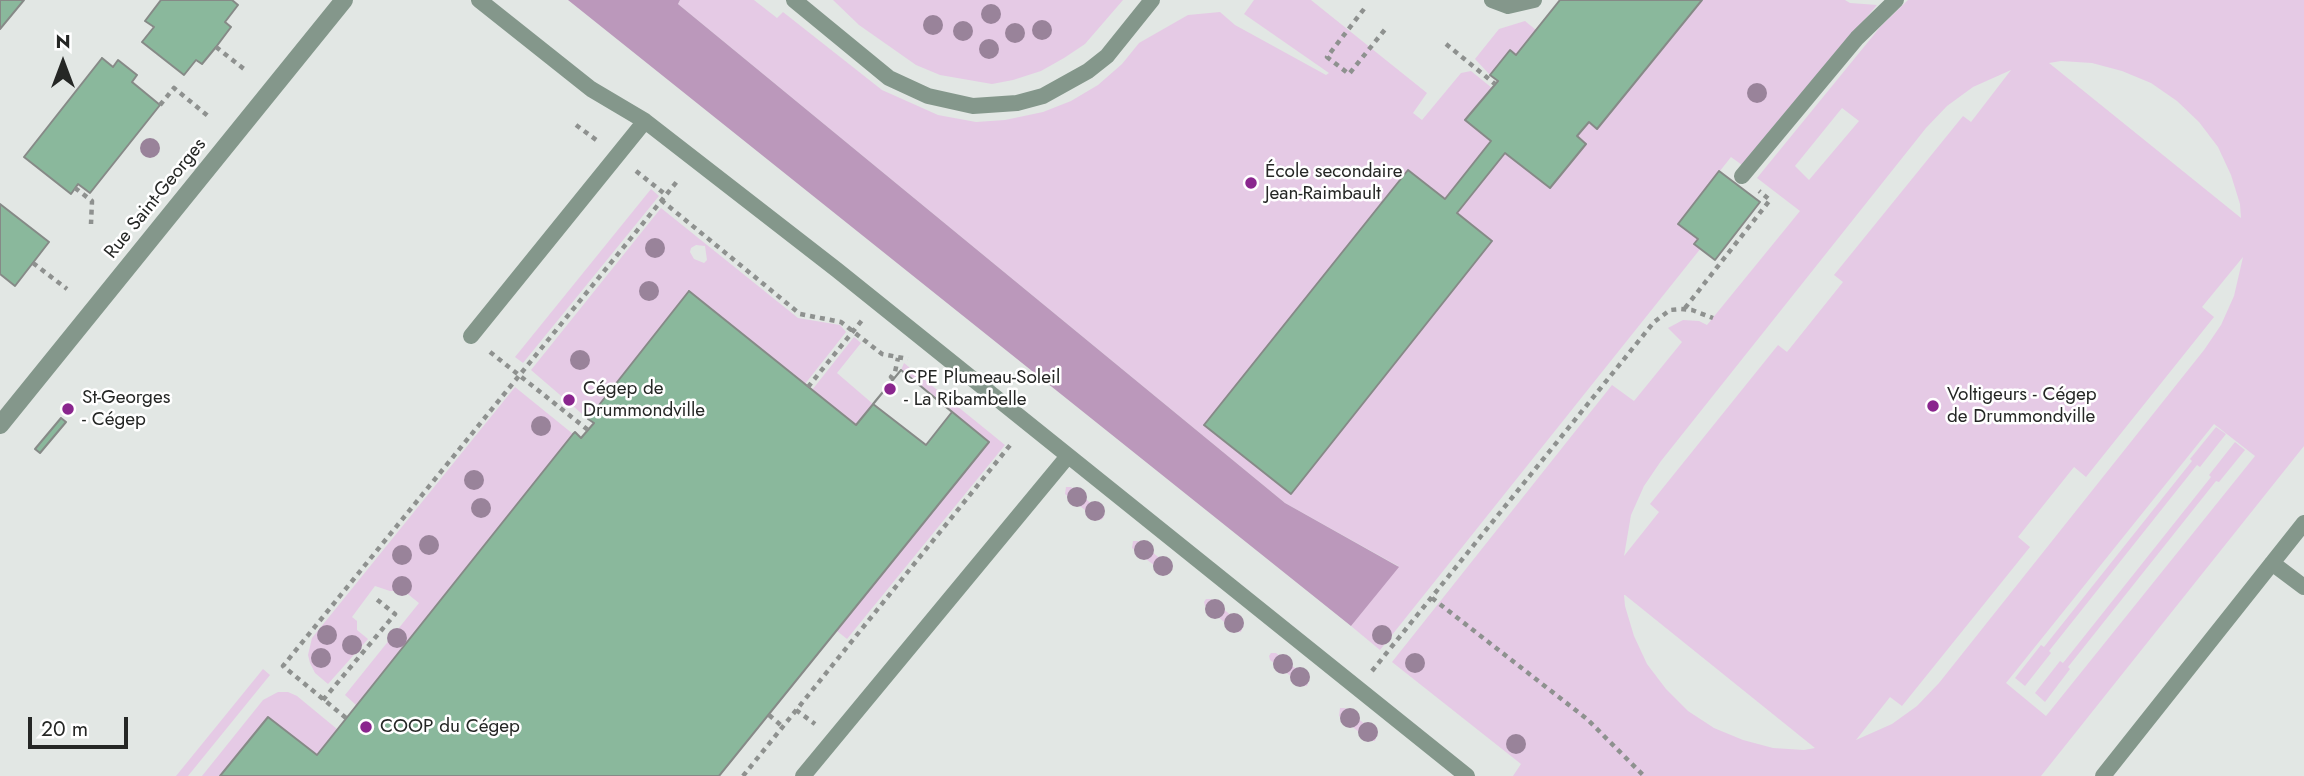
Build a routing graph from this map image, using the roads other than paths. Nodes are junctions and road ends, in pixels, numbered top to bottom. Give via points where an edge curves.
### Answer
1 (344, 0) edge
2 (478, 0) edge
3 (794, 0) edge
4 (1152, 0) edge
5 (1492, 0) edge
6 (1534, 0) edge
7 (1896, 0) edge
8 (646, 121) junction
9 (1742, 176) road end
10 (471, 336) dead end
11 (0, 425) edge
12 (1068, 456) junction
13 (2304, 523) edge
14 (2272, 563) junction
15 (2304, 587) edge
16 (803, 776) edge
17 (1467, 776) edge
18 (2103, 776) edge

1 - 11 street, Rue Saint-Georges
2 - 8 lane via 591,89
3 - 4 lane via 889,78 909,89 972,106 994,106 1043,96 1088,71 1107,56
5 - 6 lane via 1508,6
7 - 9 lane via 1857,38
8 - 10 lane
8 - 12 lane
12 - 16 lane
12 - 17 lane
13 - 14 lane
14 - 15 lane
14 - 18 lane

